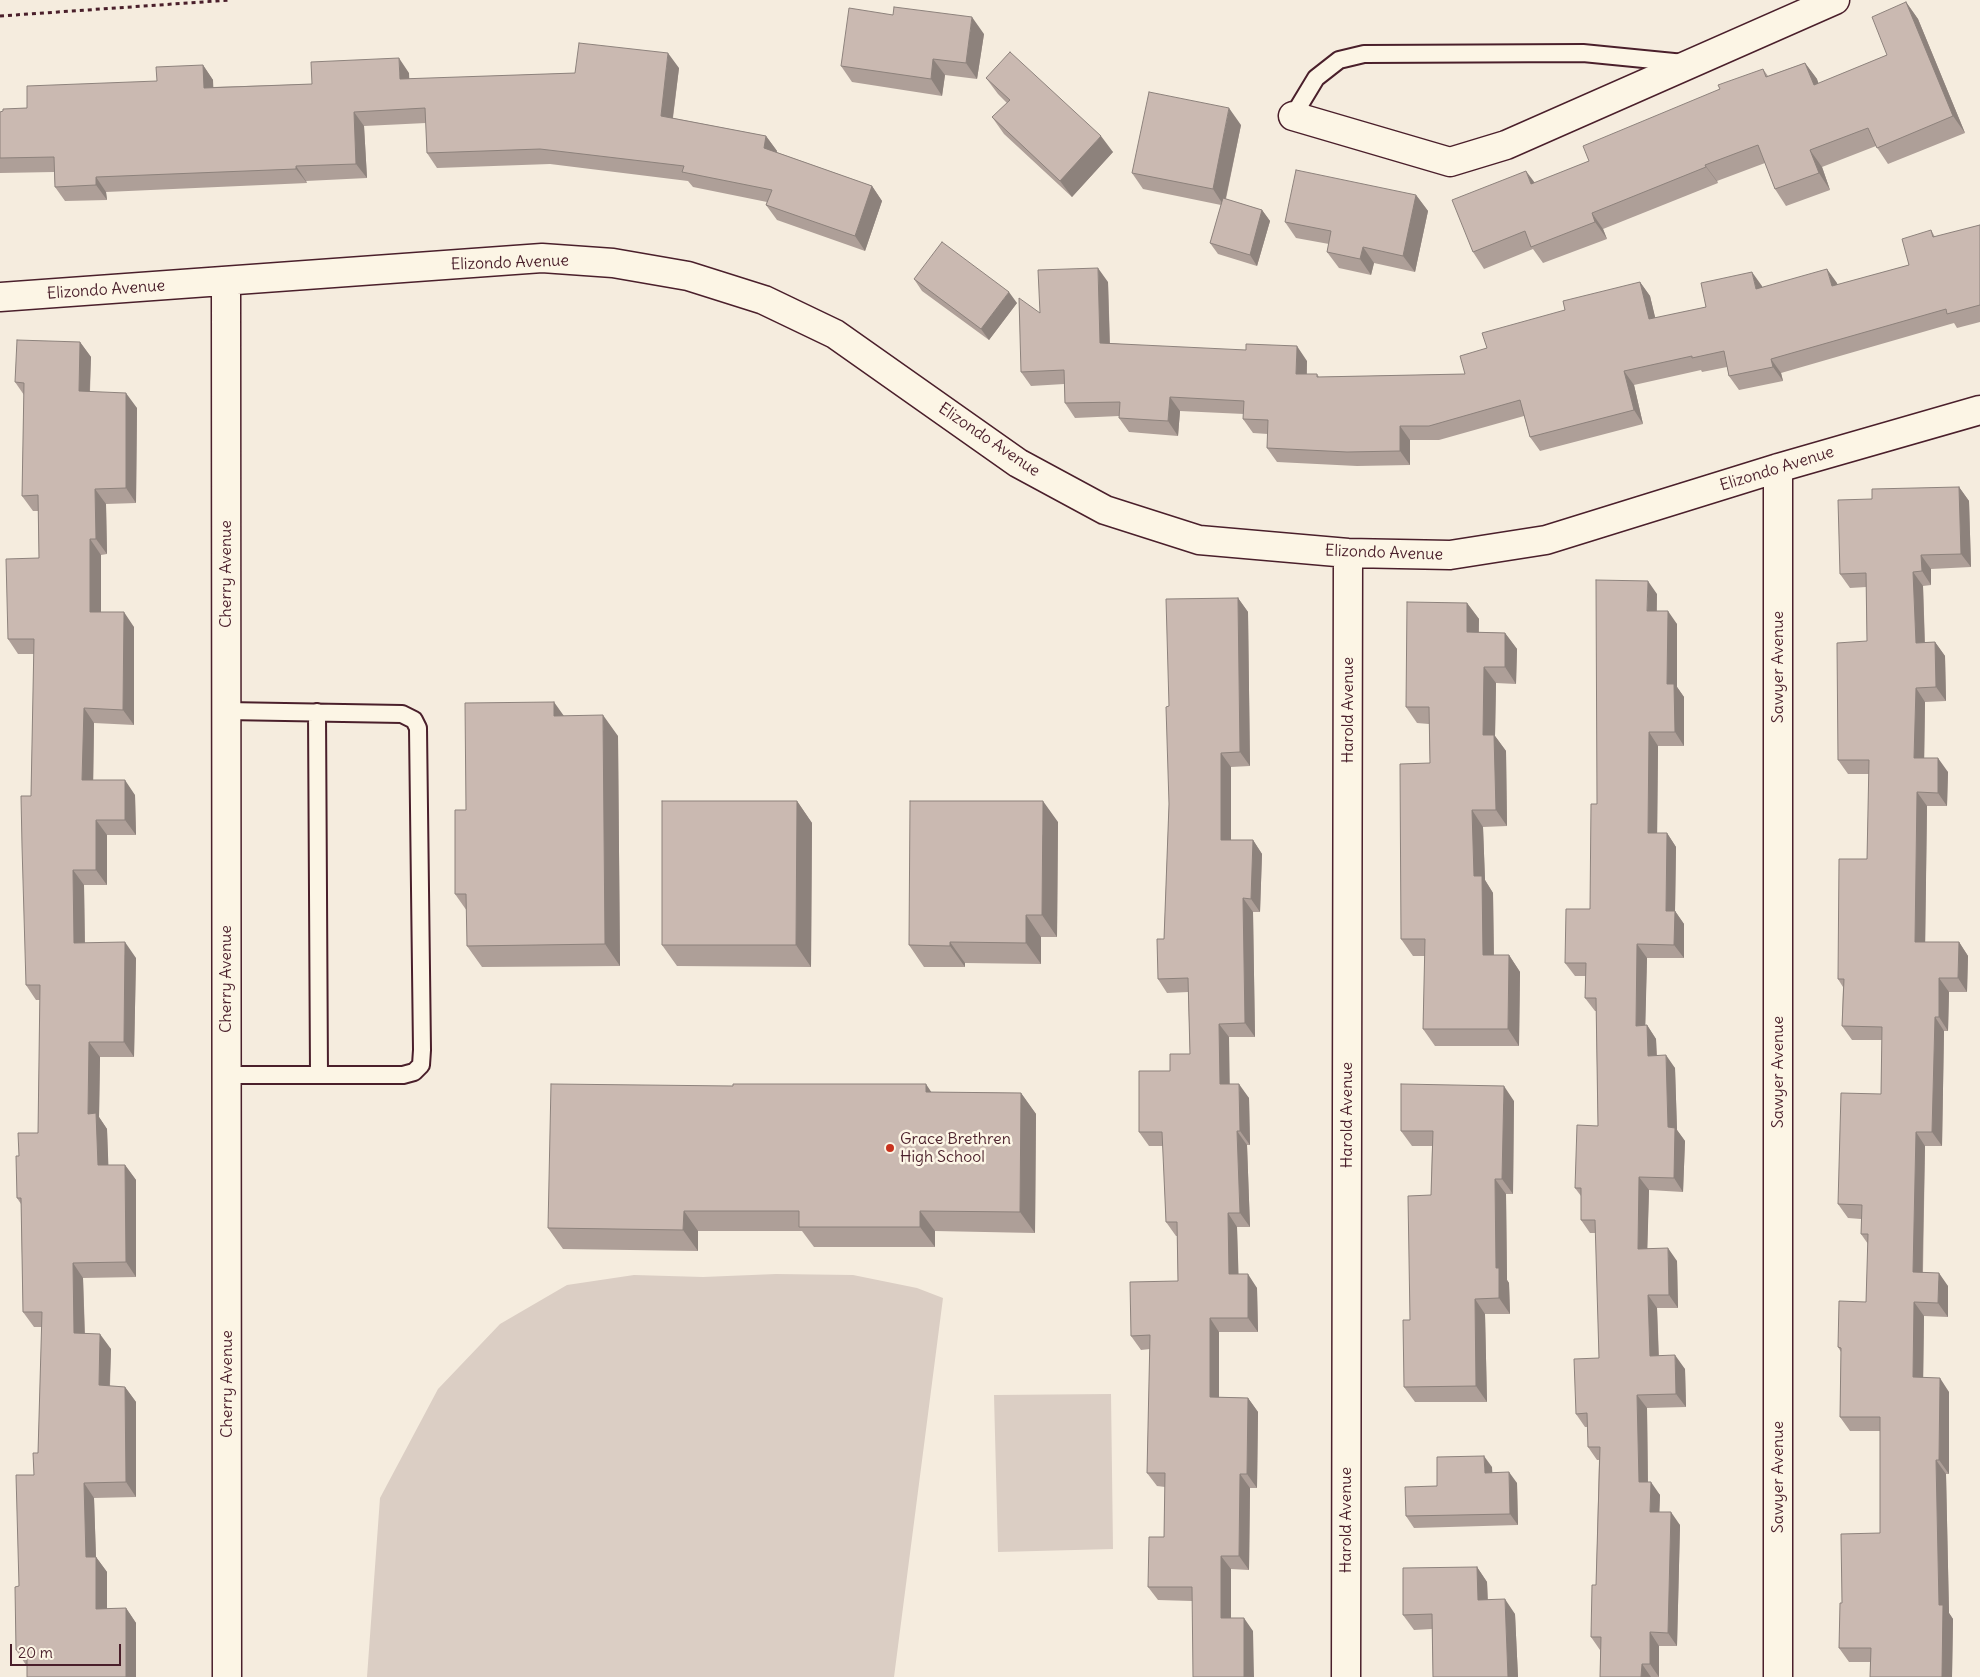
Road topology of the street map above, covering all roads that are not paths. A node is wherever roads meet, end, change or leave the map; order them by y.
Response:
1 (1835, 0) edge
2 (1690, 64) junction
3 (1293, 116) joint
4 (226, 281) junction
5 (0, 297) edge
6 (1980, 410) edge
7 (1778, 468) junction
8 (1348, 553) junction
9 (226, 711) junction
10 (317, 712) junction
11 (226, 1075) junction
12 (319, 1075) junction
13 (227, 1677) edge
14 (1346, 1677) edge
15 (1778, 1677) edge

1 - 2 street
2 - 3 street
2 - 3 lane
4 - 5 street, Elizondo Avenue
4 - 8 street, Elizondo Avenue
4 - 9 street, Cherry Avenue
6 - 7 street, Elizondo Avenue
7 - 8 street, Elizondo Avenue
7 - 15 street, Sawyer Avenue
8 - 14 street, Harold Avenue
9 - 10 lane
9 - 11 street, Cherry Avenue
10 - 12 lane
10 - 12 lane
11 - 12 lane
11 - 13 street, Cherry Avenue

